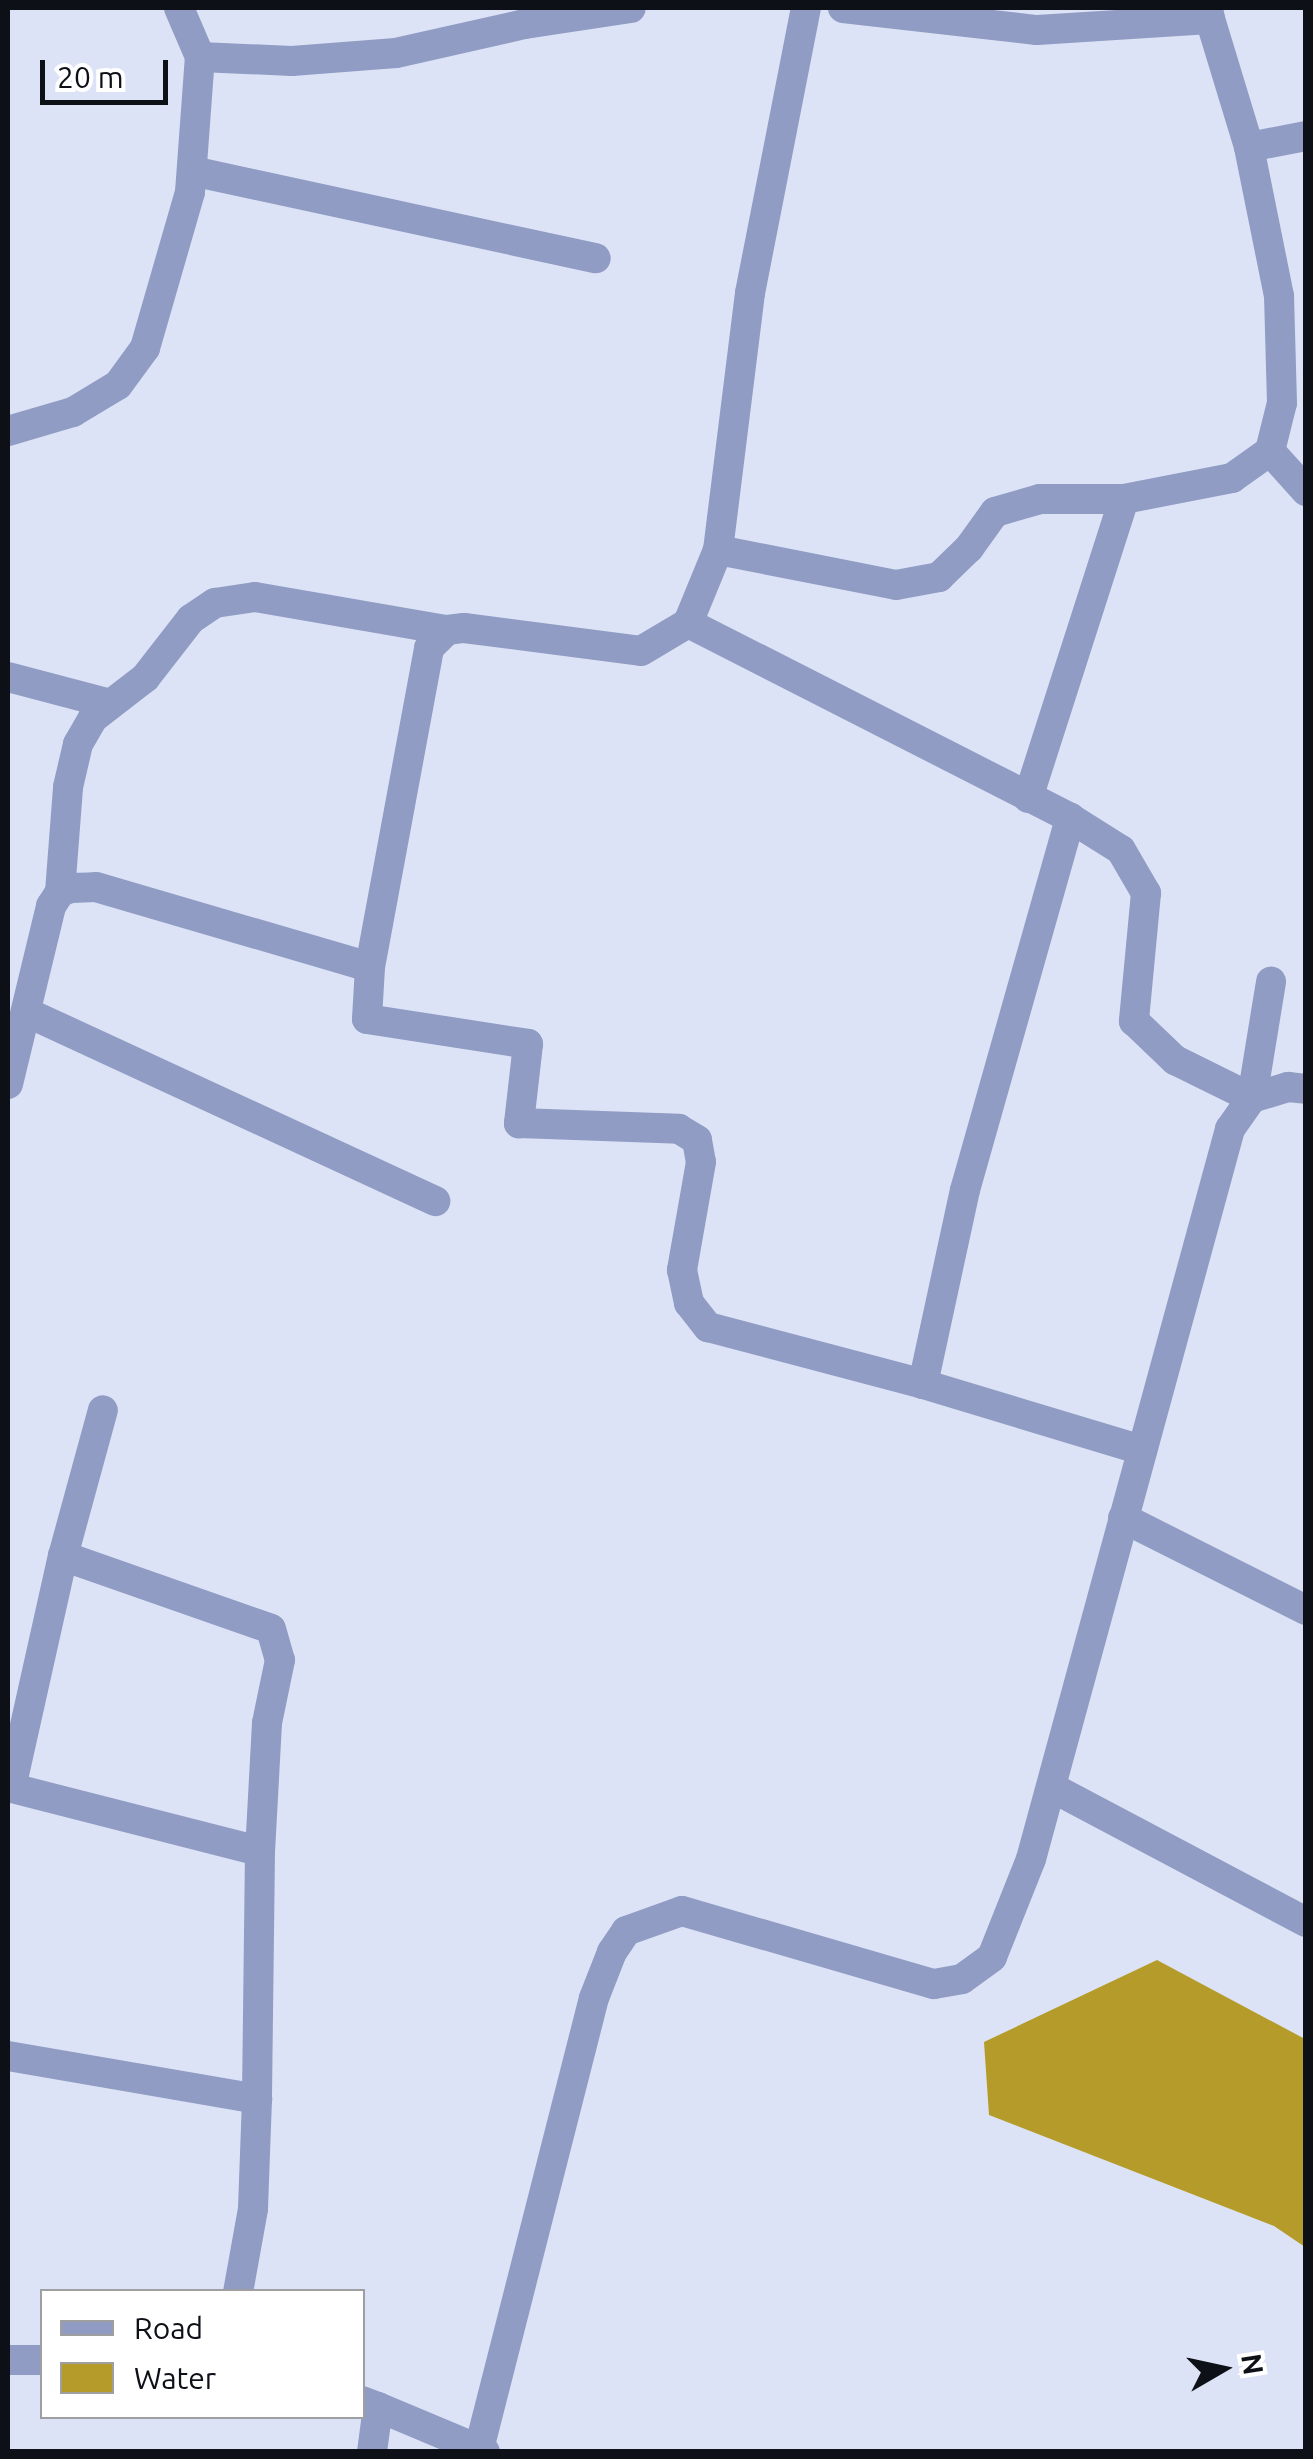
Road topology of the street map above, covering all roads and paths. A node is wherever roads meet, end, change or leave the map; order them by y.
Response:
1 (179, 8) edge
2 (632, 8) edge
3 (806, 8) edge
4 (844, 8) edge
5 (582, 11) edge
6 (1209, 13) edge
7 (200, 56) junction
8 (1306, 136) edge
9 (1249, 147) junction
10 (192, 172) junction
11 (596, 258) dead end
12 (8, 431) edge
13 (1270, 452) junction
14 (1306, 492) edge
15 (1124, 499) junction
16 (718, 550) junction
17 (688, 623) junction
18 (447, 630) junction
19 (8, 678) edge
20 (111, 704) junction
21 (1028, 798) junction
22 (1070, 818) junction
23 (60, 892) junction
24 (370, 967) junction
25 (1271, 982) dead end
26 (26, 1012) junction
27 (8, 1084) edge
28 (1306, 1089) edge
29 (1252, 1098) junction
30 (435, 1201) dead end
31 (923, 1384) junction
32 (103, 1410) dead end
33 (1142, 1450) junction
34 (1123, 1518) junction
35 (62, 1556) junction
36 (1306, 1610) edge
37 (9, 1787) edge
38 (1051, 1787) junction
39 (260, 1851) junction
40 (1306, 1922) edge
41 (8, 2056) edge
42 (257, 2099) junction
43 (239, 2289) edge
44 (8, 2360) edge
45 (40, 2360) edge
46 (370, 2404) edge
47 (482, 2450) edge
48 (372, 2452) edge

1 - 7 street
2 - 5 street
3 - 16 street
4 - 6 street
5 - 7 street
6 - 9 street
7 - 10 street
8 - 9 street
9 - 13 street
10 - 11 street
10 - 12 street
13 - 14 street
13 - 15 street
15 - 16 street
15 - 21 street
16 - 17 street
17 - 18 street
17 - 21 street
18 - 20 street
18 - 24 street
19 - 20 street
20 - 23 street
21 - 22 street
22 - 29 street
22 - 31 street
23 - 24 street
23 - 26 street
24 - 31 street
25 - 29 street
26 - 27 street
26 - 30 street
28 - 29 street
29 - 33 street
31 - 33 street
32 - 35 street
33 - 34 street
34 - 36 street
34 - 38 street
35 - 37 street
35 - 39 street
37 - 39 street
38 - 40 street
38 - 47 street
39 - 42 street
41 - 42 street
42 - 43 street
44 - 45 street
46 - 47 street
46 - 48 street

